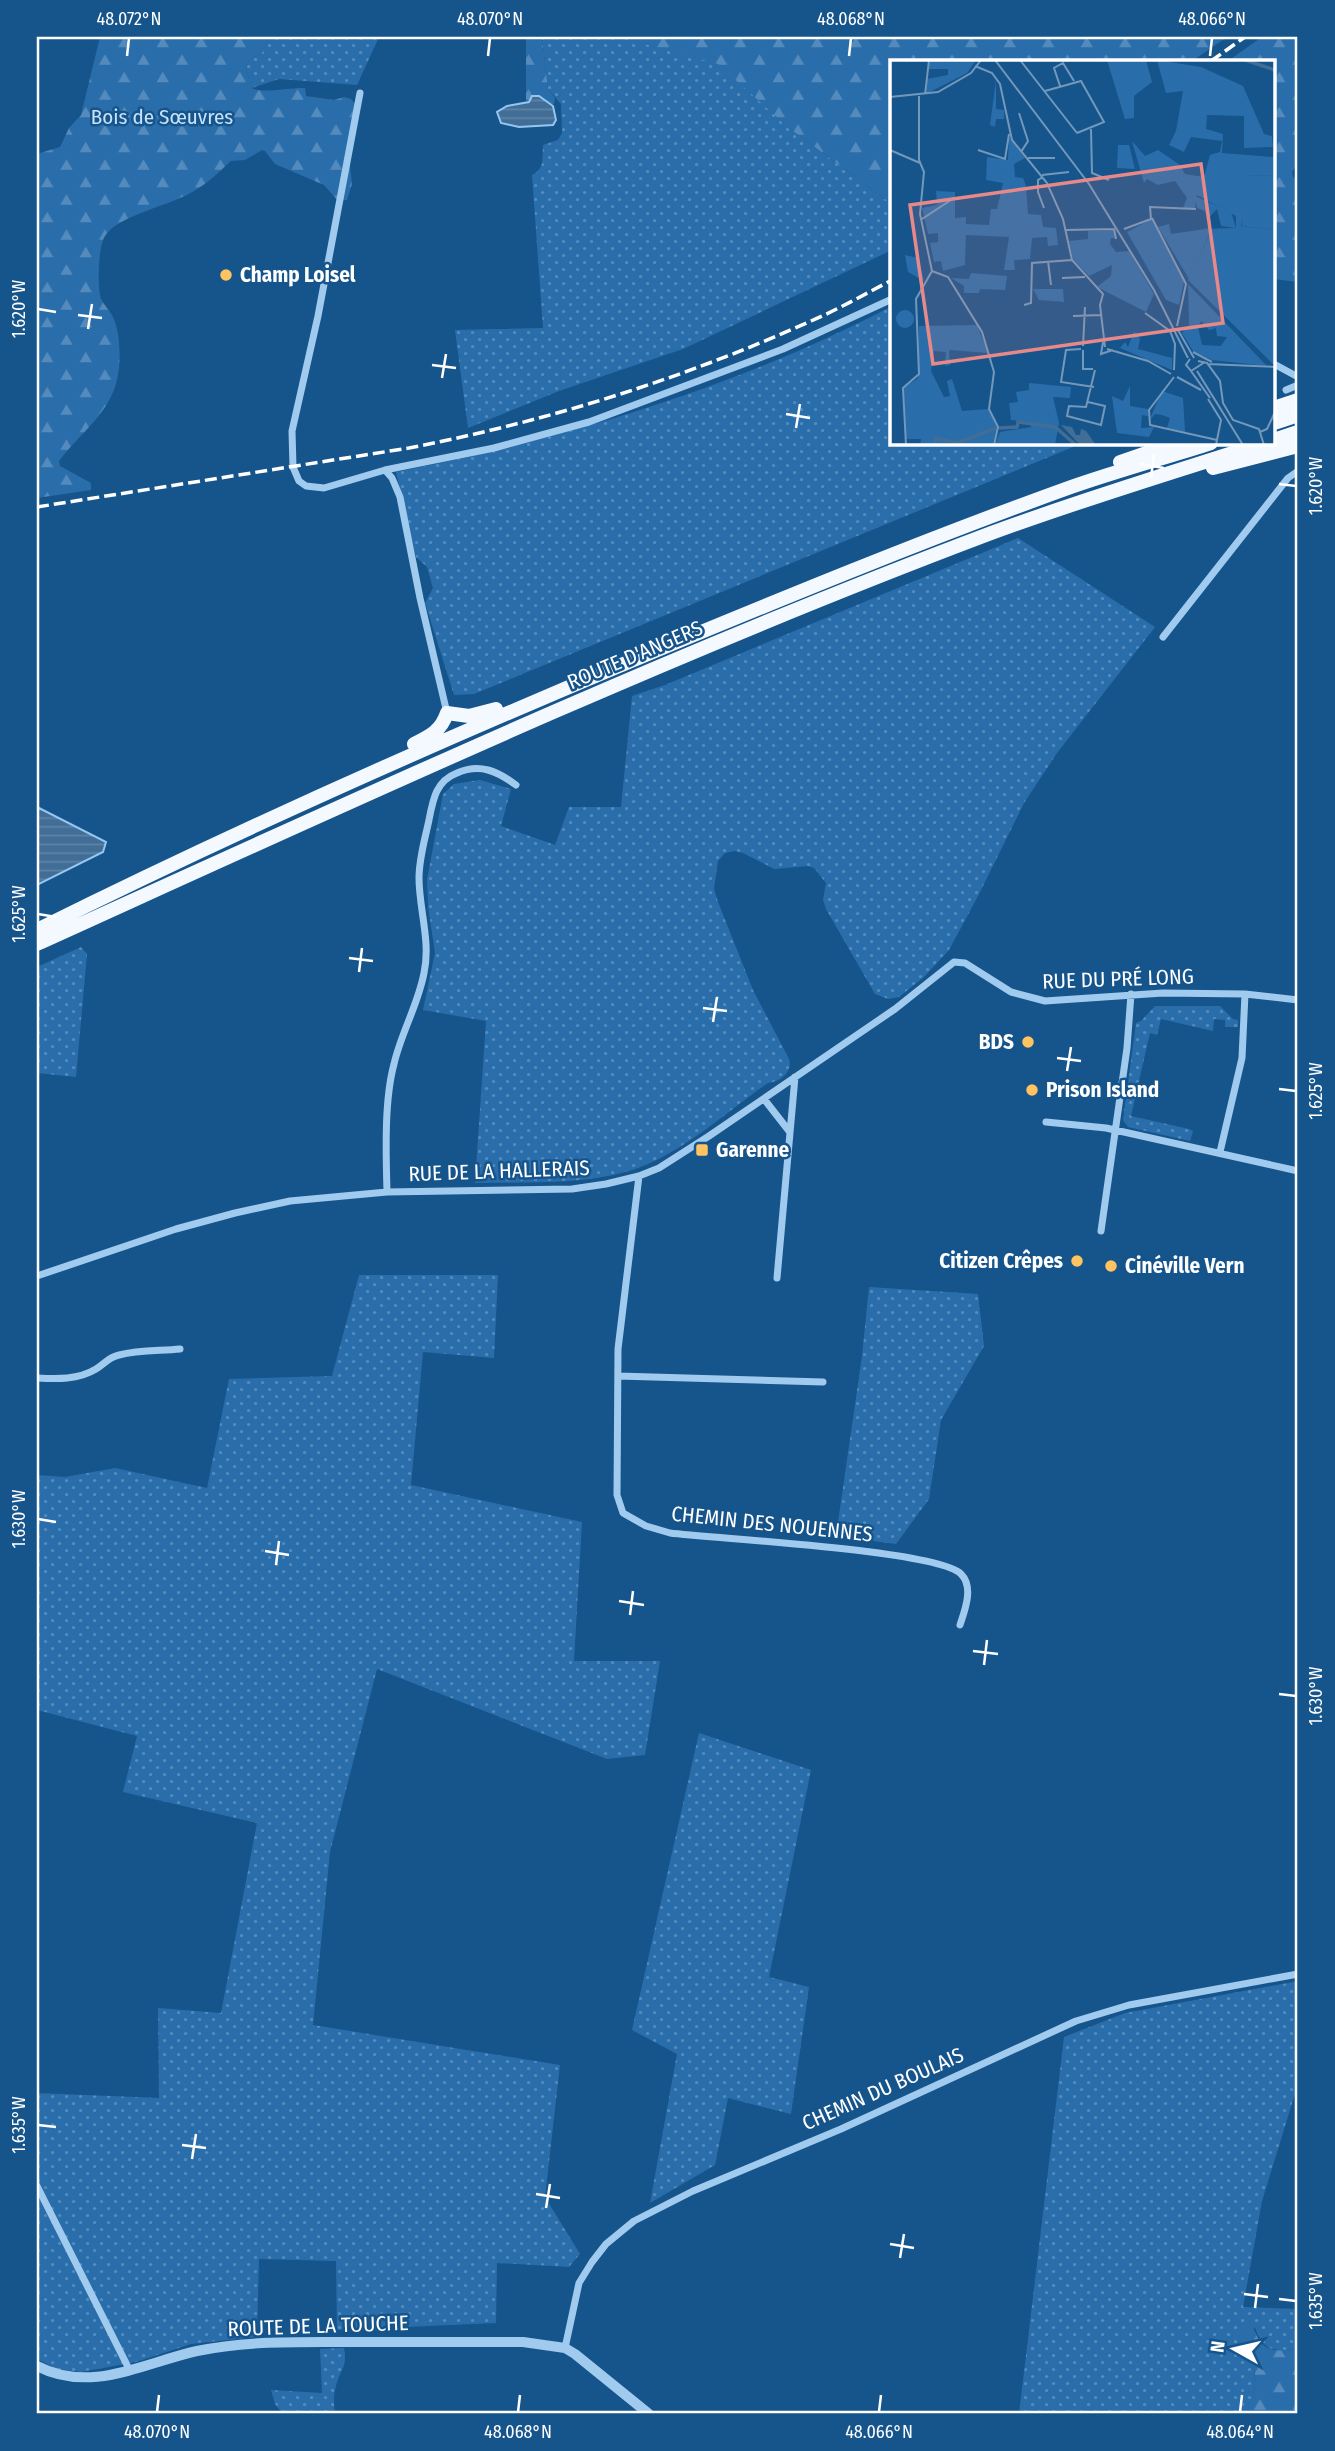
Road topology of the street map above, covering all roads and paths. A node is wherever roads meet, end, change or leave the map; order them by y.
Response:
1 (360, 93) dead end
2 (890, 300) edge
3 (1276, 365) edge
4 (1298, 377) edge
5 (1298, 385) edge
6 (1286, 390) dead end
7 (1298, 400) edge
8 (1276, 407) edge
9 (1298, 415) edge
10 (1276, 422) edge
11 (1298, 432) edge
12 (1276, 439) edge
13 (1172, 444) edge
14 (1208, 444) edge
15 (1261, 444) edge
16 (1298, 446) edge
17 (385, 470) junction
18 (1177, 471) junction
19 (1298, 471) edge
20 (1075, 486) junction
21 (1163, 637) dead end
22 (535, 700) junction
23 (447, 713) junction
24 (516, 785) dead end
25 (337, 788) junction
26 (37, 930) edge
27 (37, 944) edge
28 (948, 965) joint
29 (1131, 993) junction
30 (1245, 994) junction
31 (1298, 1000) edge
32 (795, 1077) junction
33 (764, 1099) junction
34 (1046, 1122) dead end
35 (1117, 1130) junction
36 (789, 1131) junction
37 (1220, 1152) junction
38 (1298, 1171) edge
39 (639, 1176) junction
40 (387, 1192) junction
41 (1101, 1231) dead end
42 (37, 1276) edge
43 (776, 1278) dead end
44 (180, 1349) dead end
45 (618, 1377) junction
46 (37, 1378) edge
47 (823, 1382) dead end
48 (960, 1625) dead end
49 (1298, 1974) edge
50 (37, 2186) edge
51 (565, 2348) junction
52 (37, 2366) edge
53 (130, 2371) junction
54 (649, 2414) edge

1 - 17 street
2 - 17 street
3 - 4 street
5 - 6 street
7 - 8 highway
9 - 10 highway
11 - 12 highway
13 - 20 highway
14 - 20 highway, ROUTE D'ANGERS
15 - 18 highway, ROUTE D'ANGERS
16 - 18 highway
17 - 23 street
18 - 27 highway, ROUTE D'ANGERS
19 - 21 street
20 - 22 highway, ROUTE D'ANGERS
22 - 23 highway
22 - 25 highway, ROUTE D'ANGERS
23 - 25 highway
24 - 40 street
25 - 26 highway, ROUTE D'ANGERS
28 - 29 street, RUE DU PRÉ LONG
28 - 32 street, RUE DE LA HALLERAIS
29 - 30 street, RUE DU PRÉ LONG
29 - 35 street
30 - 31 street, RUE DU PRÉ LONG
30 - 37 street
32 - 33 street, RUE DE LA HALLERAIS
32 - 36 street
33 - 36 street
33 - 39 street, RUE DE LA HALLERAIS
34 - 35 street
35 - 37 street
35 - 41 street
36 - 43 street
37 - 38 street
39 - 40 street, RUE DE LA HALLERAIS
39 - 45 street, CHEMIN DES NOUENNES
40 - 42 street, RUE DE LA HALLERAIS
44 - 46 street
45 - 47 street
45 - 48 street, CHEMIN DES NOUENNES
49 - 51 street, CHEMIN DU BOULAIS
50 - 53 street
51 - 53 street, ROUTE DE LA TOUCHE
51 - 54 street
52 - 53 street, ROUTE DE LA TOUCHE

